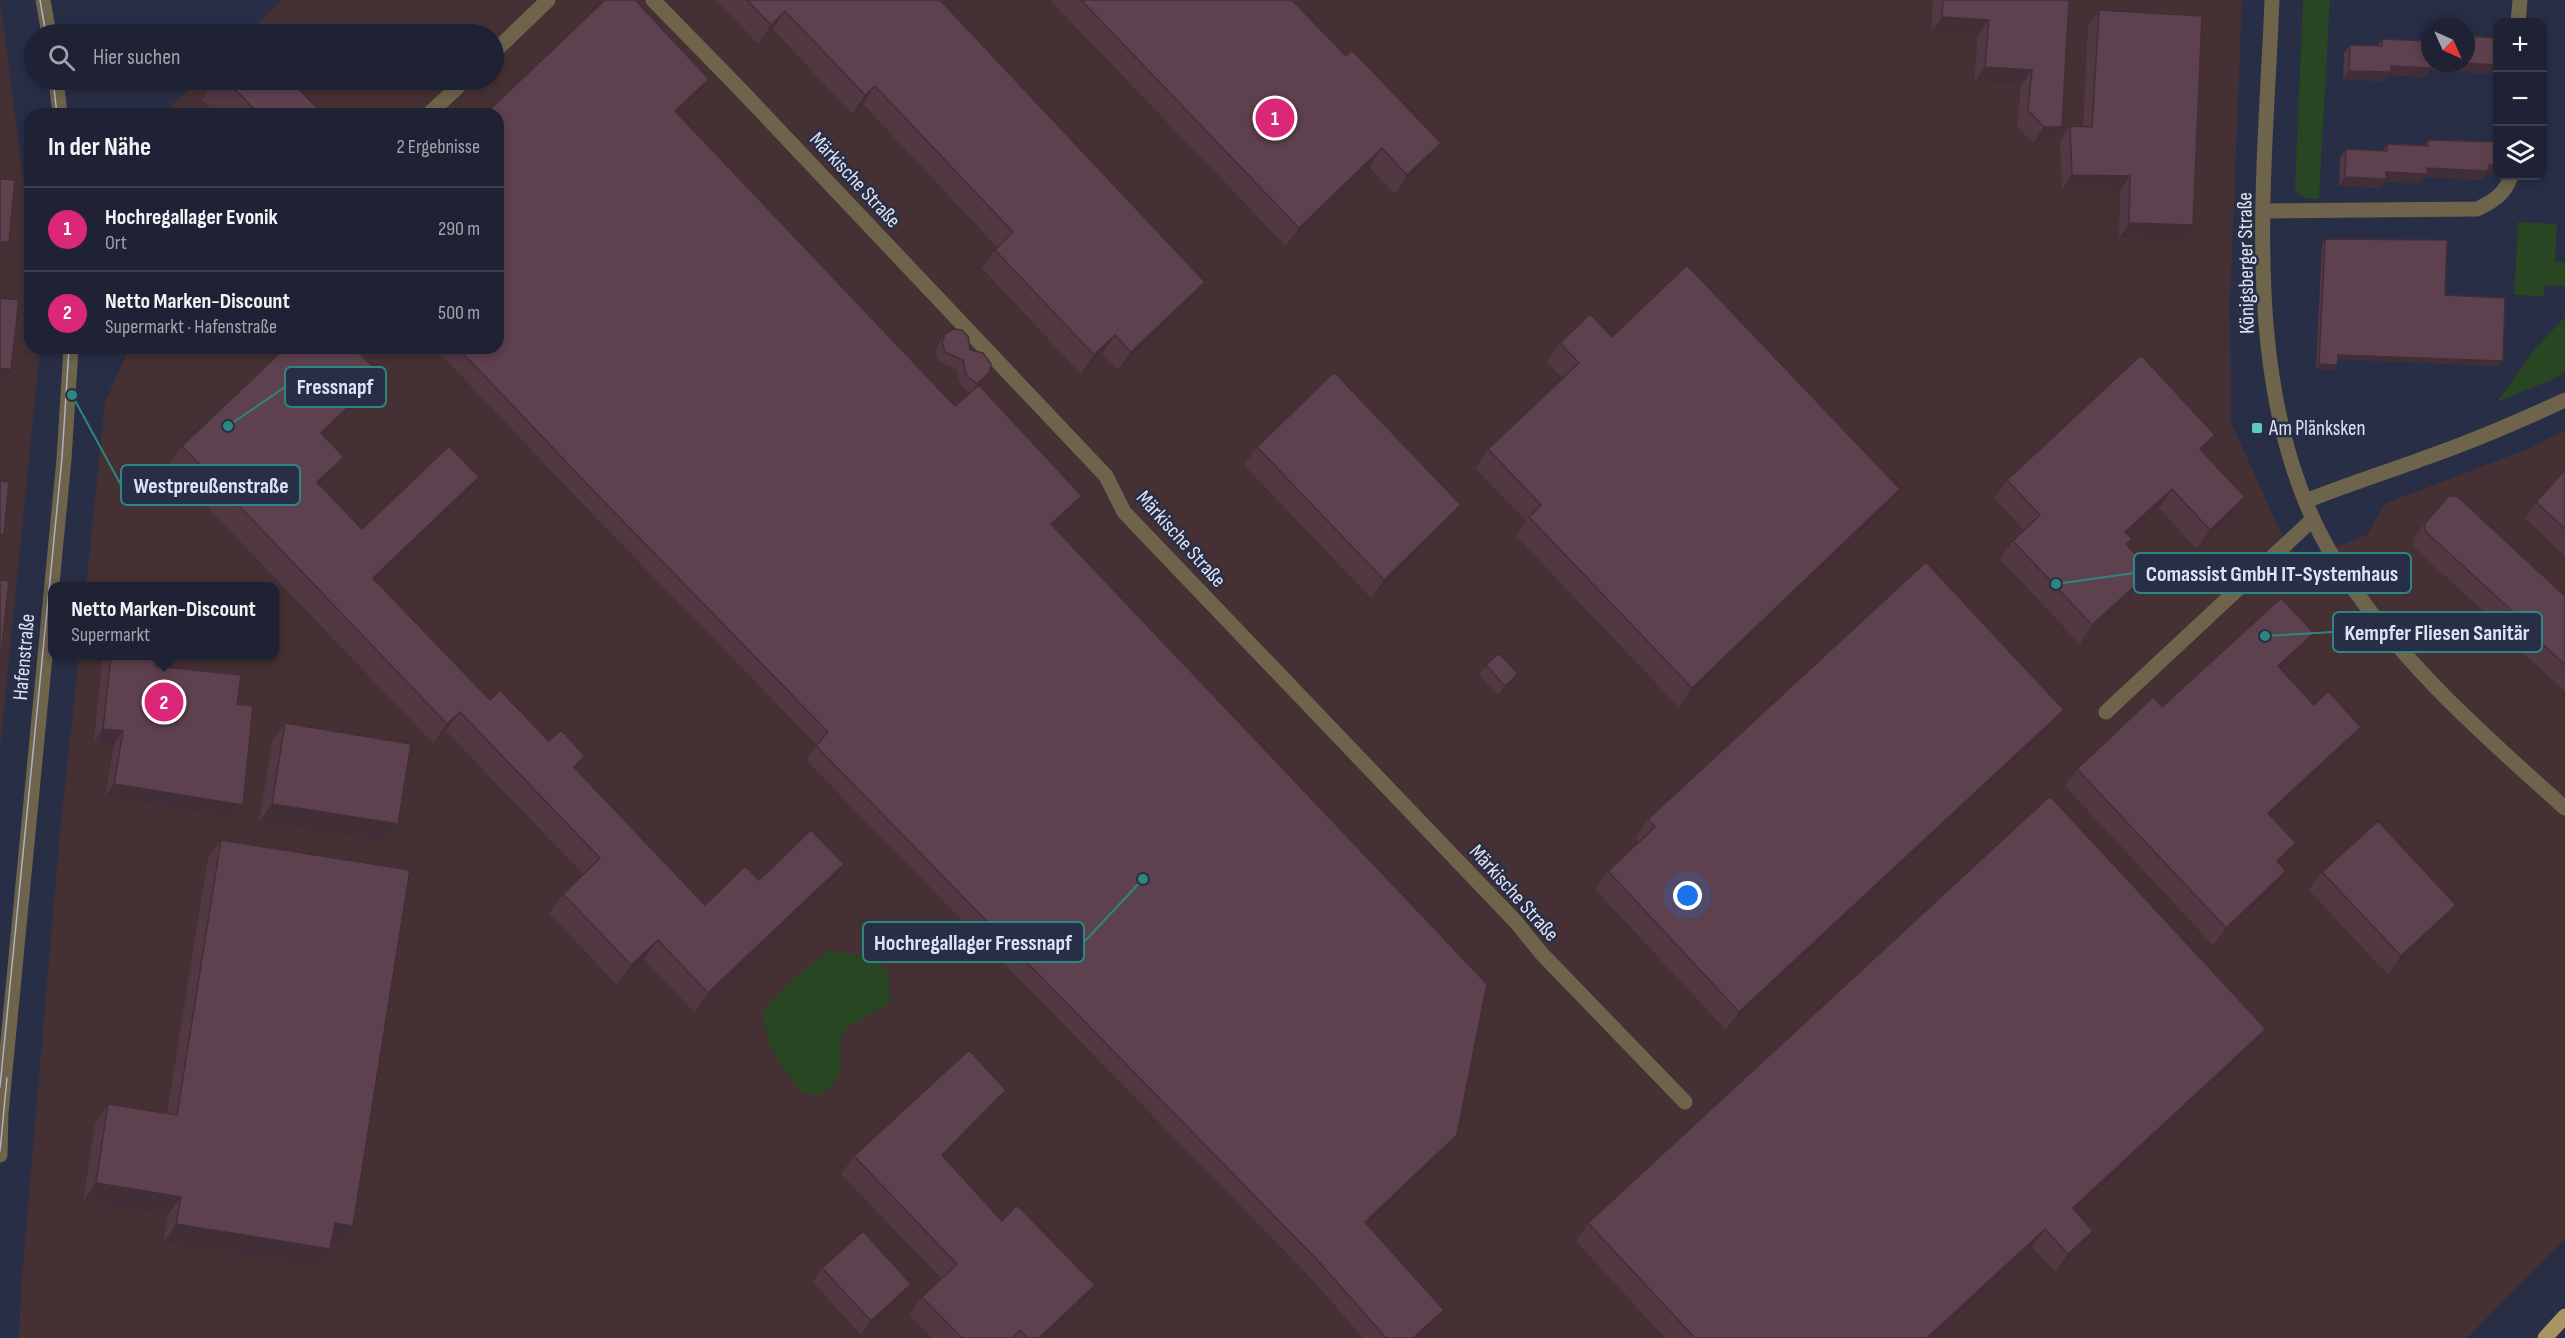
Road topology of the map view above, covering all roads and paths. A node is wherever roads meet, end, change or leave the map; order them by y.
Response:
1 (43, 0) edge
2 (548, 0) edge
3 (653, 0) edge
4 (2272, 0) edge
5 (2520, 0) edge
6 (2518, 18) edge
7 (47, 24) edge
8 (504, 42) edge
9 (57, 90) edge
10 (454, 90) edge
11 (59, 108) edge
12 (435, 108) edge
13 (2509, 180) edge
14 (2264, 211) junction
15 (71, 354) edge
16 (2565, 400) edge
17 (2306, 501) junction
18 (2313, 519) junction
19 (53, 582) edge
20 (48, 632) edge
21 (2106, 712) dead end
22 (2565, 808) edge
23 (1685, 1102) dead end
24 (1, 1116) edge
25 (0, 1155) edge
26 (2565, 1316) edge
27 (2545, 1338) edge

1 - 7 street
2 - 8 street
3 - 23 street, Märkische Straße
4 - 14 street, Königsberger Straße
5 - 6 street
9 - 11 street
10 - 12 street
13 - 14 street
14 - 17 street, Königsberger Straße
15 - 19 street, Hafenstraße
16 - 17 street
17 - 18 street, Königsberger Straße
18 - 21 street
18 - 22 street, Königsberger Straße
20 - 24 street, Hafenstraße
24 - 25 street, Hafenstraße
26 - 27 main road

